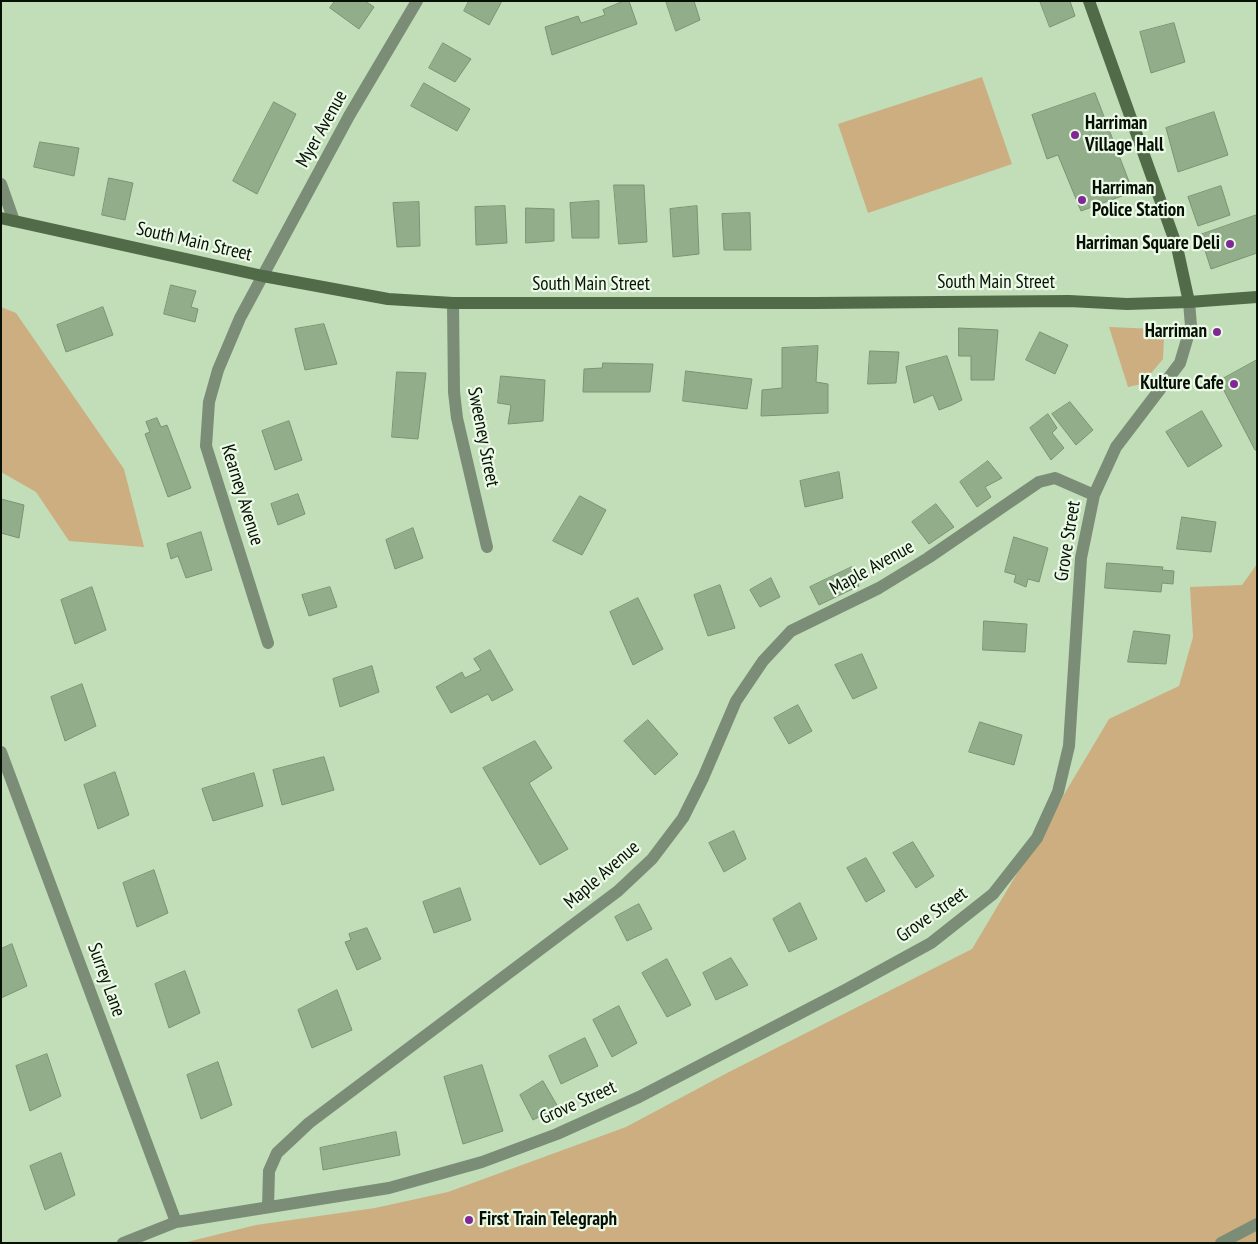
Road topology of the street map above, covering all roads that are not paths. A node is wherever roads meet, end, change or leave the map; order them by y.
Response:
1 (418, 1) edge
2 (1089, 1) edge
3 (1, 184) edge
4 (8, 219) edge
5 (263, 276) junction
6 (1257, 297) edge
7 (1189, 302) junction
8 (453, 303) junction
9 (1094, 495) junction
10 (487, 547) dead end
11 (268, 643) dead end
12 (1, 752) edge
13 (268, 1207) junction
14 (176, 1222) junction
15 (1257, 1224) edge
16 (123, 1243) edge
17 (1222, 1243) edge

1 - 5 street, Myer Avenue
2 - 7 street
3 - 4 street
4 - 5 street, South Main Street
5 - 8 street, South Main Street
5 - 11 street, Kearney Avenue
6 - 7 street, South Main Street
7 - 8 street, South Main Street
7 - 9 street, Grove Street
8 - 10 street, Sweeney Street
9 - 13 street, Maple Avenue
9 - 13 street, Grove Street
12 - 14 street, Surrey Lane
13 - 14 street
14 - 16 street
15 - 17 street

